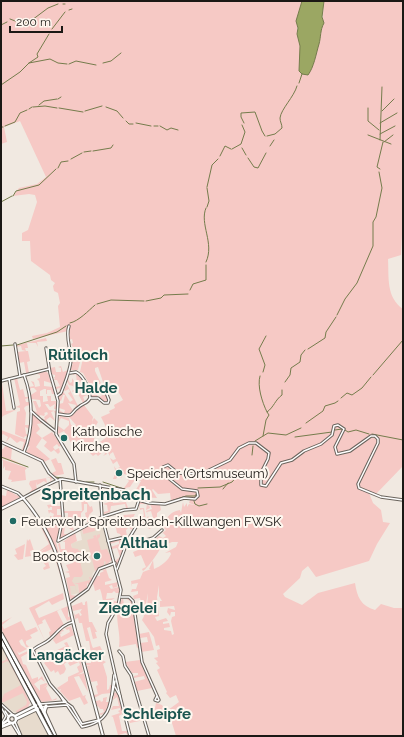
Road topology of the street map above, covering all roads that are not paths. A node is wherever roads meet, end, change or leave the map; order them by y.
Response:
1 (69, 326) dead end
2 (15, 344) dead end
3 (46, 348) dead end
4 (49, 369) junction
5 (70, 373) junction
6 (24, 375) junction
7 (20, 376) junction
8 (8, 379) junction
9 (1, 382) edge
10 (105, 390) dead end
11 (57, 396) junction
12 (90, 398) junction
13 (14, 408) dead end
14 (31, 410) junction
15 (58, 414) junction
16 (55, 431) junction
17 (1, 442) edge
18 (24, 452) junction
19 (60, 479) junction
20 (57, 480) junction
21 (76, 482) junction
22 (100, 485) junction
23 (1, 486) edge
24 (23, 498) junction
25 (139, 500) junction
26 (403, 500) edge
27 (18, 502) junction
28 (27, 503) junction
29 (1, 509) edge
30 (102, 517) junction
31 (139, 522) dead end
32 (41, 523) junction
33 (61, 525) junction
34 (162, 530) dead end
35 (128, 540) junction
36 (108, 541) junction
37 (115, 564) junction
38 (117, 569) junction
39 (121, 597) junction
40 (70, 603) junction
41 (73, 622) junction
42 (1, 634) edge
43 (1, 641) edge
44 (120, 651) dead end
45 (114, 673) junction
46 (115, 681) junction
47 (114, 687) junction
48 (120, 691) junction
49 (120, 696) junction
50 (157, 696) dead end
51 (65, 702) junction
52 (1, 704) edge
53 (40, 706) junction
54 (46, 706) junction
55 (1, 707) edge
56 (35, 707) junction
57 (44, 712) junction
58 (8, 718) junction
59 (15, 718) junction
60 (99, 720) junction
61 (11, 723) junction
62 (1, 725) edge
63 (21, 736) edge
64 (51, 736) edge
65 (55, 736) edge
66 (103, 736) edge
67 (130, 736) edge
68 (150, 736) edge

1 - 5 street
2 - 7 street
3 - 4 street
4 - 6 street
4 - 11 street
5 - 11 street
5 - 12 street
6 - 7 street
6 - 14 street
7 - 8 street
8 - 9 street
8 - 13 street
10 - 12 street
11 - 15 street
12 - 15 street
14 - 16 street
14 - 18 street
15 - 16 street
16 - 21 street
17 - 18 street
18 - 20 street
19 - 20 street
19 - 21 street
19 - 33 street
20 - 24 street
21 - 22 street
22 - 25 street
22 - 30 street
23 - 24 street
24 - 27 street
24 - 28 street
25 - 26 street
25 - 30 street
27 - 28 street
27 - 29 street
28 - 32 street
30 - 33 street
30 - 36 street
31 - 35 street
32 - 33 street
32 - 40 street
34 - 35 street
35 - 36 street
35 - 38 street
36 - 37 street
37 - 38 street
37 - 40 street
38 - 39 street
39 - 45 street
39 - 50 street
40 - 41 street
41 - 51 street
41 - 60 street
42 - 53 main road
43 - 56 main road
44 - 68 street
45 - 46 street
45 - 47 street
46 - 47 street
46 - 48 street
47 - 48 street
47 - 49 street
47 - 60 street
48 - 49 street
49 - 67 street
51 - 53 street
51 - 54 street
51 - 60 street
52 - 59 street
53 - 54 street
53 - 56 main road
53 - 57 main road
54 - 57 main road
55 - 58 street
55 - 62 street
56 - 59 main road
56 - 64 main road
57 - 65 main road
58 - 59 main road
58 - 61 main road
58 - 62 main road
59 - 61 main road
59 - 63 street
60 - 66 street
61 - 62 main road
61 - 63 street

